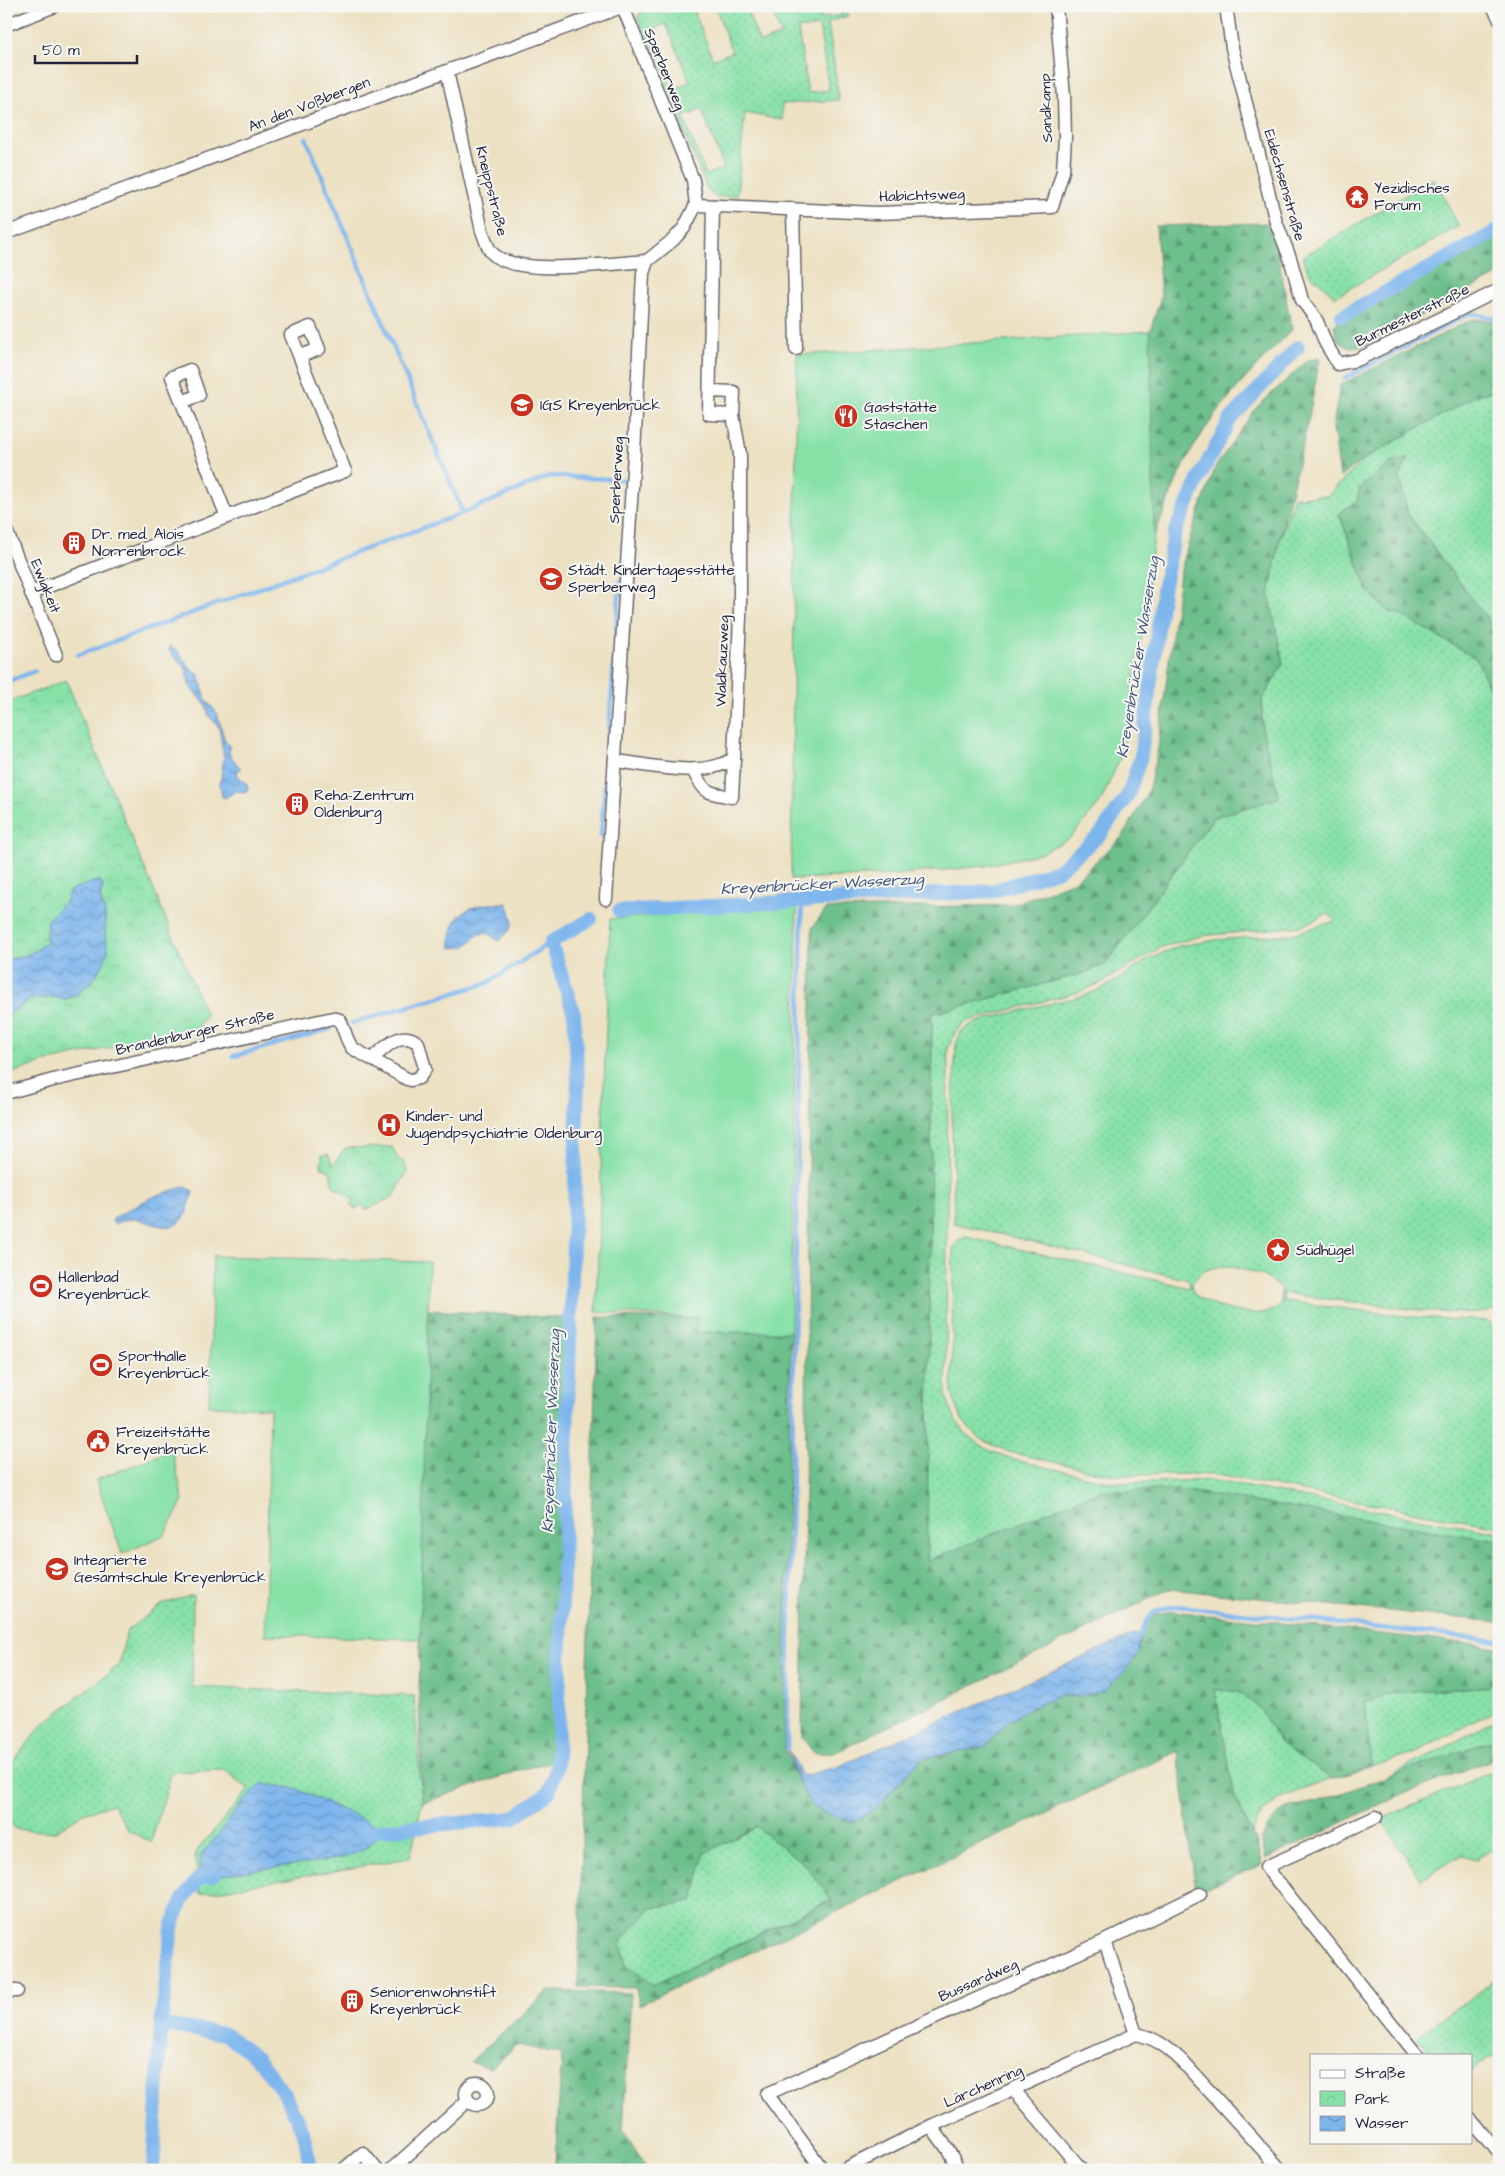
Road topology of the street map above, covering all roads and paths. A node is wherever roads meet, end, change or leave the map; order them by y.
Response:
1 (55, 6) edge
2 (1056, 6) edge
3 (1226, 6) edge
4 (1493, 6) edge
5 (624, 7) edge
6 (1499, 18) edge
7 (6, 25) edge
8 (447, 71) junction
9 (696, 205) junction
10 (713, 206) junction
11 (1052, 207) joint
12 (793, 209) junction
13 (6, 233) edge
14 (647, 260) junction
15 (1499, 290) edge
16 (796, 349) dead end
17 (300, 356) dead end
18 (1338, 364) joint
19 (710, 392) junction
20 (182, 402) dead end
21 (733, 415) junction
22 (227, 517) junction
23 (6, 530) edge
24 (32, 593) junction
25 (56, 654) dead end
26 (734, 759) junction
27 (614, 761) junction
28 (694, 770) junction
29 (606, 899) dead end
30 (373, 1058) dead end
31 (6, 1093) edge
32 (1376, 1817) dead end
33 (1200, 1894) dead end
34 (1105, 1941) junction
35 (1136, 2034) junction
36 (1416, 2054) edge
37 (1014, 2090) junction
38 (468, 2100) dead end
39 (1472, 2121) edge
40 (931, 2126) junction
41 (1499, 2154) edge
42 (343, 2170) edge
43 (377, 2170) edge
44 (391, 2170) edge
45 (823, 2170) edge
46 (844, 2170) edge
47 (959, 2170) edge
48 (1082, 2170) edge
49 (1280, 2170) edge

1 - 7 street
2 - 11 street, Sandkamp
3 - 18 street, Eidechsenstraße
4 - 6 street
5 - 8 street, An den Voßbergen
5 - 9 street, Sperberweg
8 - 13 street, An den Voßbergen
8 - 14 street, Kneippstraße
9 - 10 street, Habichtsweg
9 - 14 street
10 - 12 street, Habichtsweg
10 - 19 street
11 - 12 street, Habichtsweg
12 - 16 street
14 - 27 street, Sperberweg
15 - 18 street, Burmesterstraße
17 - 22 street
19 - 21 street
19 - 21 street, Waldkauzweg
20 - 22 street
21 - 26 street, Waldkauzweg
22 - 24 street
23 - 24 street, Ewigkeit
24 - 25 street, Ewigkeit
26 - 28 street
26 - 28 street, Waldkauzweg
27 - 28 street
27 - 29 street, Sperberweg
30 - 31 street, Brandenburger Straße
32 - 36 street
33 - 34 street, Bussardweg
34 - 35 street
34 - 45 street, Bussardweg
35 - 37 street, Lärchenring
35 - 49 street
37 - 40 street, Lärchenring
37 - 48 street
38 - 44 street
39 - 41 street
40 - 46 street, Lärchenring
40 - 47 street
42 - 43 street

